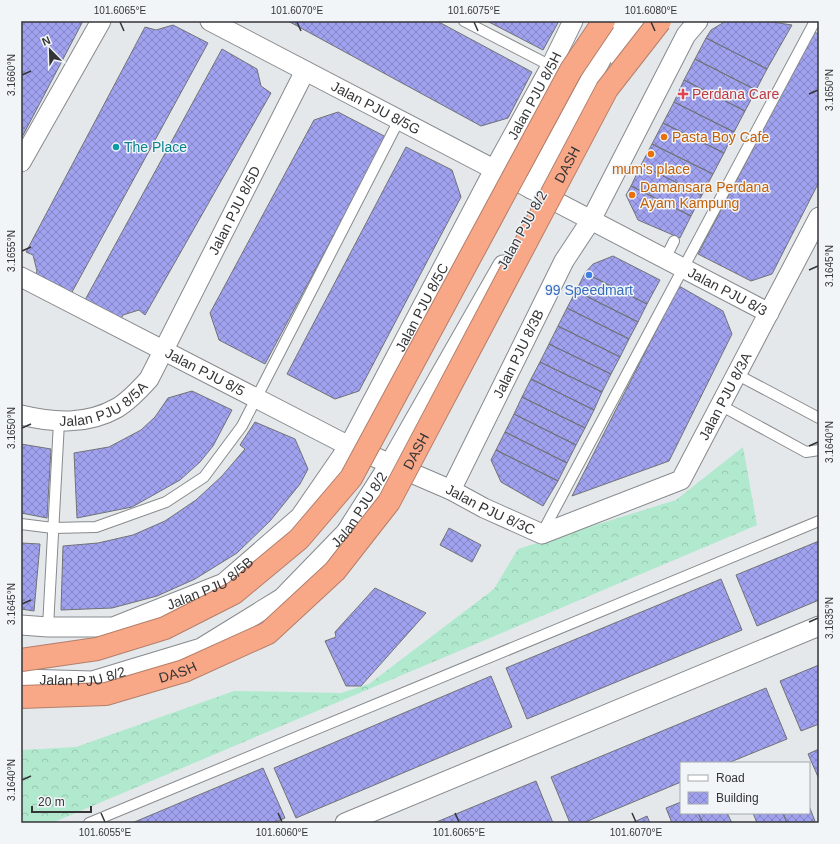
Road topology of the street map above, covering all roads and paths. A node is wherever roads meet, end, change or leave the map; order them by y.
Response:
1 (101, 21) edge
2 (210, 21) edge
3 (464, 21) edge
4 (573, 21) edge
5 (604, 21) edge
6 (622, 21) edge
7 (643, 21) edge
8 (660, 21) edge
9 (698, 21) edge
10 (815, 21) edge
11 (239, 28) edge
12 (551, 66) junction
13 (305, 71) junction
14 (399, 120) junction
15 (21, 162) edge
16 (494, 170) junction
17 (536, 192) junction
18 (819, 217) edge
19 (591, 220) junction
20 (674, 240) dead end
21 (665, 259) junction
22 (682, 268) junction
23 (21, 277) edge
24 (769, 313) junction
25 (164, 351) junction
26 (736, 374) junction
27 (256, 398) junction
28 (720, 405) junction
29 (21, 415) edge
30 (819, 418) edge
31 (59, 422) junction
32 (349, 446) junction
33 (819, 450) edge
34 (390, 464) junction
35 (681, 480) joint
36 (451, 490) junction
37 (819, 521) edge
38 (21, 524) edge
39 (53, 528) junction
40 (542, 534) junction
41 (21, 625) edge
42 (819, 626) edge
43 (48, 627) junction
44 (21, 660) edge
45 (21, 679) edge
46 (21, 697) edge
47 (90, 823) edge
48 (345, 823) edge

1 - 15 street
2 - 11 street, Jalan PJU 8/5G
3 - 12 lane
4 - 12 street, Jalan PJU 8/5H
5 - 44 highway, bridge
6 - 17 street, Jalan PJU 8/2
7 - 17 street, Jalan PJU 8/2
8 - 46 highway, DASH, bridge
9 - 19 street
10 - 22 lane
11 - 13 street, Jalan PJU 8/5G
12 - 16 street, Jalan PJU 8/5H
13 - 14 street, Jalan PJU 8/5G
13 - 25 street, Jalan PJU 8/5D
14 - 16 street, Jalan PJU 8/5G
14 - 27 lane
16 - 17 street, Jalan PJU 8/5G
16 - 32 street, Jalan PJU 8/5C
17 - 19 street, Jalan PJU 8/3
17 - 34 street, Jalan PJU 8/2
18 - 24 street, Jalan PJU 8/3
19 - 21 street, Jalan PJU 8/3
19 - 36 street, Jalan PJU 8/3B
20 - 21 lane
21 - 22 street, Jalan PJU 8/3
22 - 24 street, Jalan PJU 8/3
22 - 40 lane
23 - 25 street, Jalan PJU 8/5
24 - 26 street, Jalan PJU 8/3A
25 - 27 street, Jalan PJU 8/5
25 - 31 street, Jalan PJU 8/5A
26 - 28 street, Jalan PJU 8/3A
26 - 30 lane
27 - 32 street, Jalan PJU 8/5
27 - 39 lane
28 - 33 lane
28 - 35 street, Jalan PJU 8/3A
29 - 31 street, Jalan PJU 8/5A
31 - 39 lane
32 - 34 street, Jalan PJU 8/5
32 - 43 street, Jalan PJU 8/5B
34 - 36 street, Jalan PJU 8/3C
34 - 45 street, Jalan PJU 8/2
35 - 40 street, Jalan PJU 8/3C
36 - 40 street, Jalan PJU 8/3C
37 - 47 lane
38 - 39 lane
39 - 43 lane
41 - 43 street, Jalan PJU 8/5B
42 - 48 street

